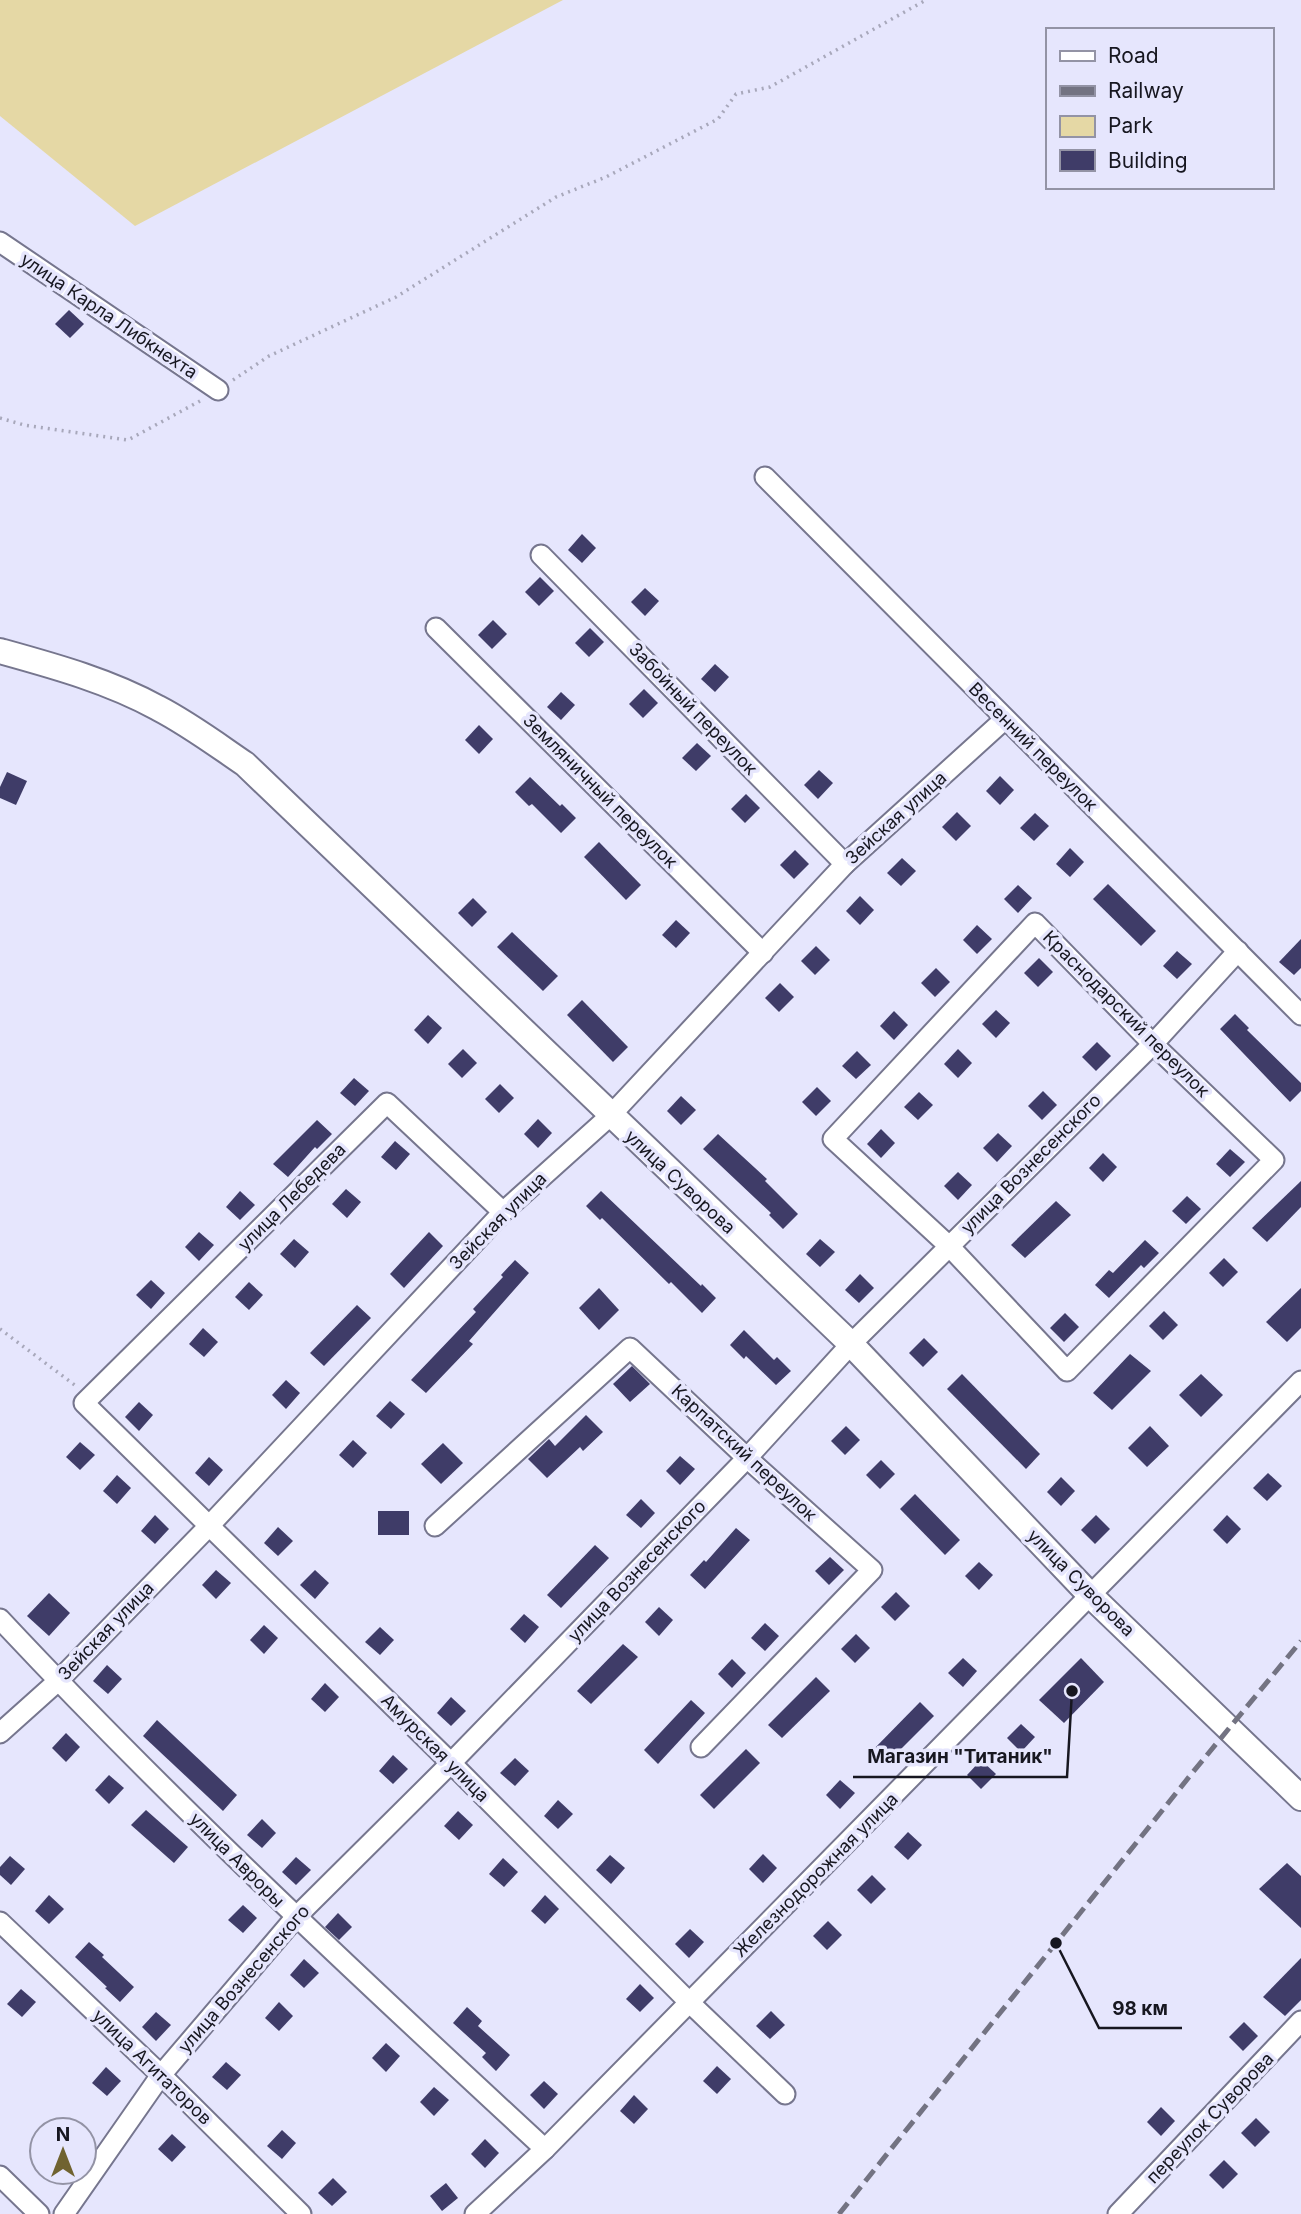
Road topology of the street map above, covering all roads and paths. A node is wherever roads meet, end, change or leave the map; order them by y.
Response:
1 (926, 0) edge
2 (0, 242) edge
3 (218, 390) junction
4 (0, 418) edge
5 (765, 477) dead end
6 (541, 555) dead end
7 (436, 628) dead end
8 (0, 651) edge
9 (1005, 719) junction
10 (845, 864) junction
11 (1238, 951) junction
12 (763, 953) junction
13 (1301, 1015) edge
14 (1153, 1044) junction
15 (610, 1116) junction
16 (503, 1212) junction
17 (949, 1245) junction
18 (0, 1329) edge
19 (851, 1345) junction
20 (1301, 1381) edge
21 (84, 1403) junction
22 (747, 1458) junction
23 (210, 1525) junction
24 (435, 1526) dead end
25 (1091, 1596) junction
26 (0, 1619) edge
27 (58, 1681) junction
28 (0, 1733) edge
29 (701, 1746) dead end
30 (451, 1763) junction
31 (1301, 1798) edge
32 (295, 1918) junction
33 (0, 1922) edge
34 (690, 2003) junction
35 (1301, 2021) edge
36 (161, 2075) junction
37 (785, 2094) dead end
38 (545, 2149) junction
39 (0, 2176) edge
40 (39, 2214) edge
41 (64, 2214) edge
42 (301, 2214) edge
43 (475, 2214) edge
44 (1118, 2214) edge

1 - 3 path
2 - 3 street, улица Карла Либкнехта
3 - 4 path
5 - 9 street, Весенний переулок
6 - 10 street, Забойный переулок
7 - 12 street, Земляничный переулок
8 - 15 main road, улица Суворова
9 - 10 street, Зейская улица
9 - 11 street, Весенний переулок
10 - 12 street, Зейская улица
11 - 13 street, Весенний переулок
11 - 14 street, улица Вознесенского
12 - 15 street, Зейская улица
14 - 17 street, улица Вознесенского
14 - 17 street, Краснодарский переулок
14 - 17 street, Краснодарский переулок
15 - 16 street, Зейская улица
15 - 19 main road, улица Суворова
16 - 21 street, улица Лебедева
16 - 23 street, Зейская улица
17 - 19 street, улица Вознесенского
18 - 21 path
19 - 22 street, улица Вознесенского
19 - 25 main road, улица Суворова
20 - 25 street, Железнодорожная улица
21 - 23 street, Амурская улица
22 - 24 street, Карпатский переулок
22 - 29 street, Карпатский переулок
22 - 30 street, улица Вознесенского
23 - 27 street, Зейская улица
23 - 30 street, Амурская улица
25 - 31 main road, улица Суворова
25 - 34 street, Железнодорожная улица
26 - 27 street, улица Авроры
27 - 28 street, Зейская улица
27 - 32 street, улица Авроры
30 - 32 street, улица Вознесенского
30 - 34 street, Амурская улица
32 - 36 street, улица Вознесенского
32 - 38 street, улица Авроры
33 - 36 street, улица Агитаторов
34 - 37 street, Амурская улица
34 - 38 street, Железнодорожная улица
35 - 44 street, переулок Суворова
36 - 41 street, улица Вознесенского
36 - 42 street, улица Агитаторов
38 - 43 street, Железнодорожная улица
39 - 40 street

